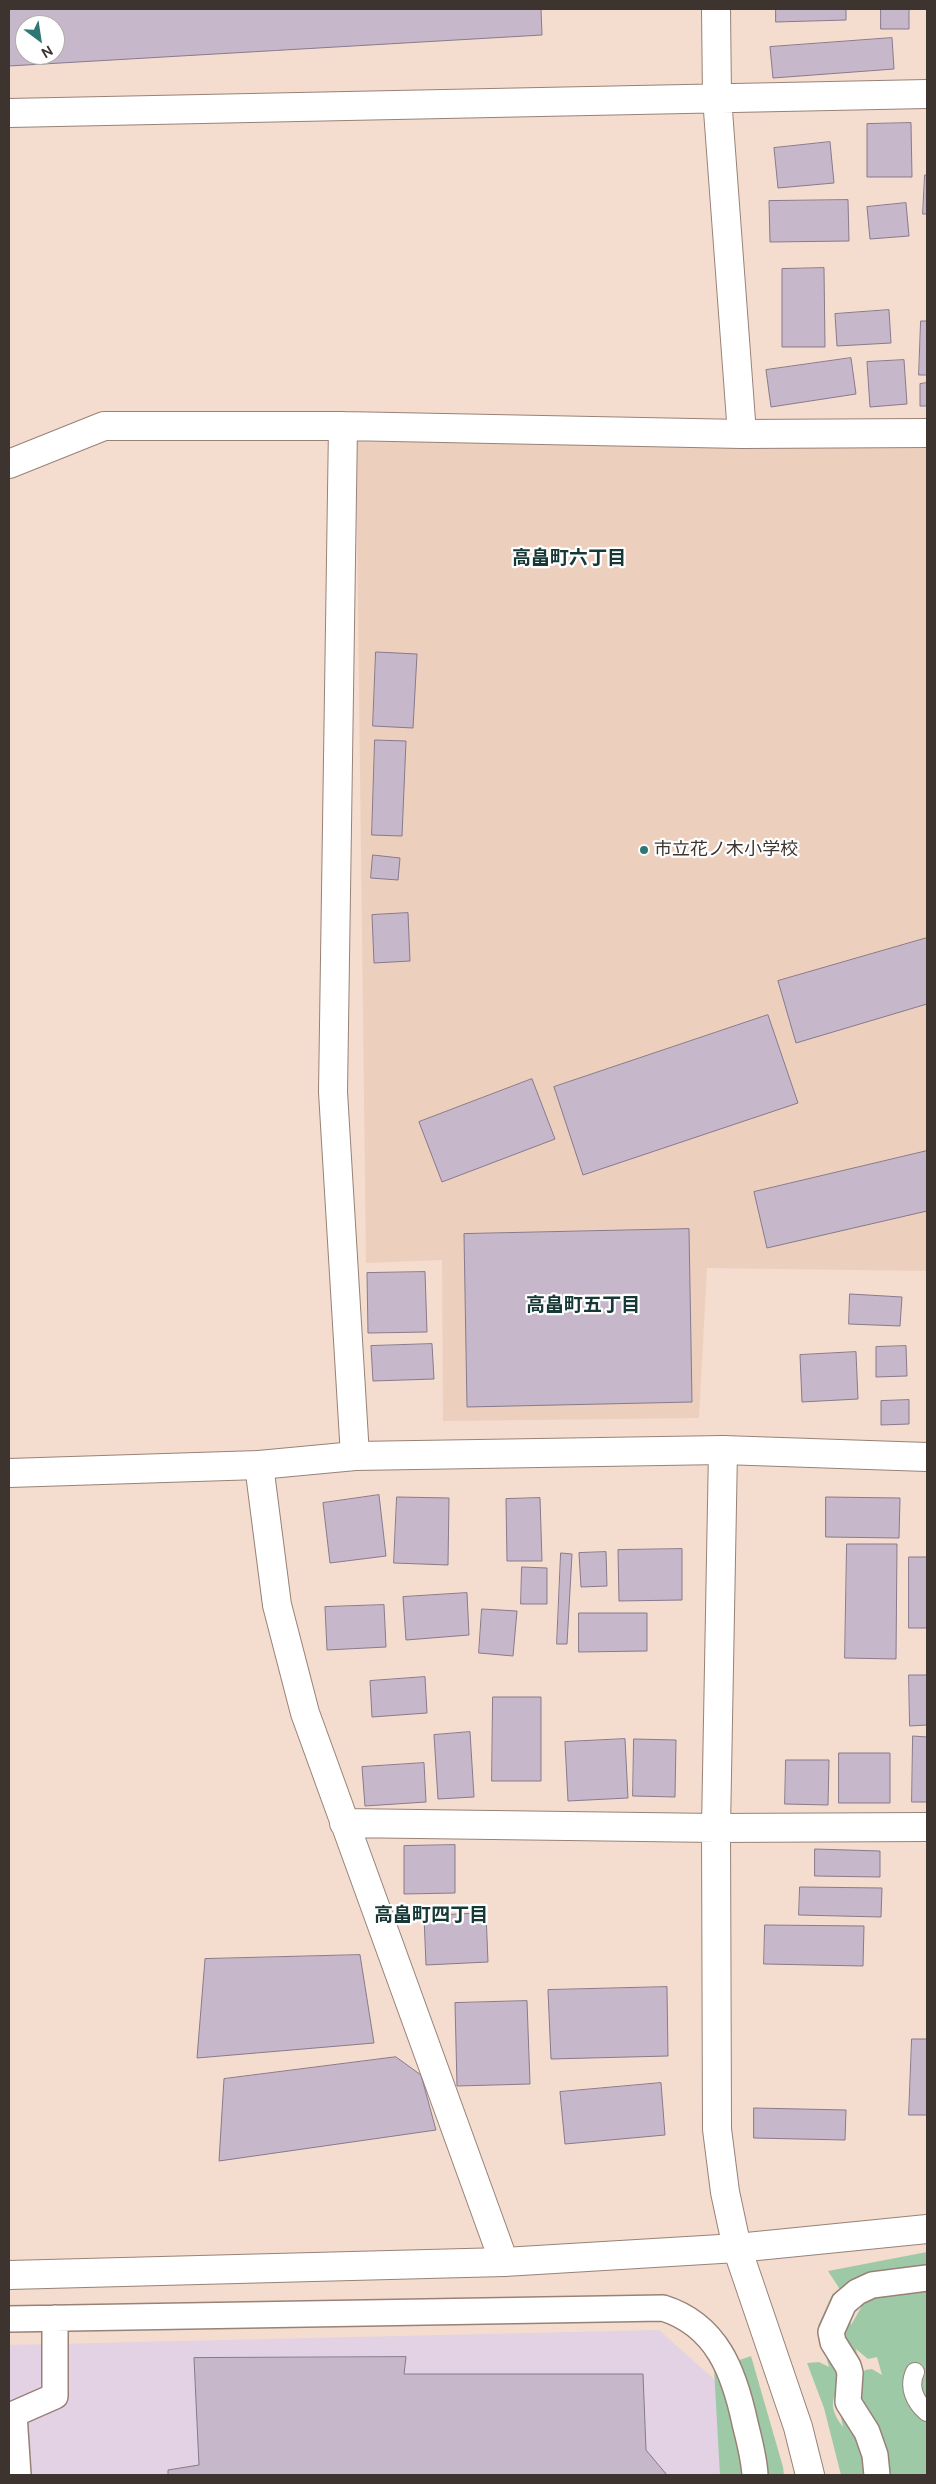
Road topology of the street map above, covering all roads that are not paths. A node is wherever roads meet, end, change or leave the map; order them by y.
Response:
1 (716, 9) edge
2 (927, 94) edge
3 (717, 97) junction
4 (9, 113) edge
5 (343, 426) junction
6 (927, 433) edge
7 (742, 434) junction
8 (9, 464) edge
9 (723, 1450) junction
10 (355, 1456) junction
11 (927, 1457) edge
12 (259, 1465) junction
13 (9, 1473) edge
14 (344, 1823) junction
15 (716, 1828) junction
16 (927, 1828) edge
17 (927, 2229) edge
18 (737, 2248) junction
19 (504, 2262) junction
20 (9, 2275) edge
21 (927, 2278) edge
22 (55, 2318) junction
23 (9, 2319) edge
24 (916, 2372) dead end
25 (927, 2412) edge
26 (18, 2475) edge
27 (755, 2475) edge
28 (810, 2475) edge
29 (877, 2475) edge

1 - 3 street
2 - 3 street
3 - 4 street
3 - 7 street
5 - 7 street
5 - 8 street
5 - 10 street
6 - 7 street
9 - 10 street
9 - 11 street
9 - 15 street
10 - 12 street
12 - 13 street
12 - 14 street
14 - 15 street
14 - 19 street
15 - 16 street
15 - 18 street
17 - 18 street
18 - 19 street
18 - 28 street
19 - 20 street
21 - 29 street
22 - 23 street
22 - 26 street
22 - 27 street
24 - 25 lane

